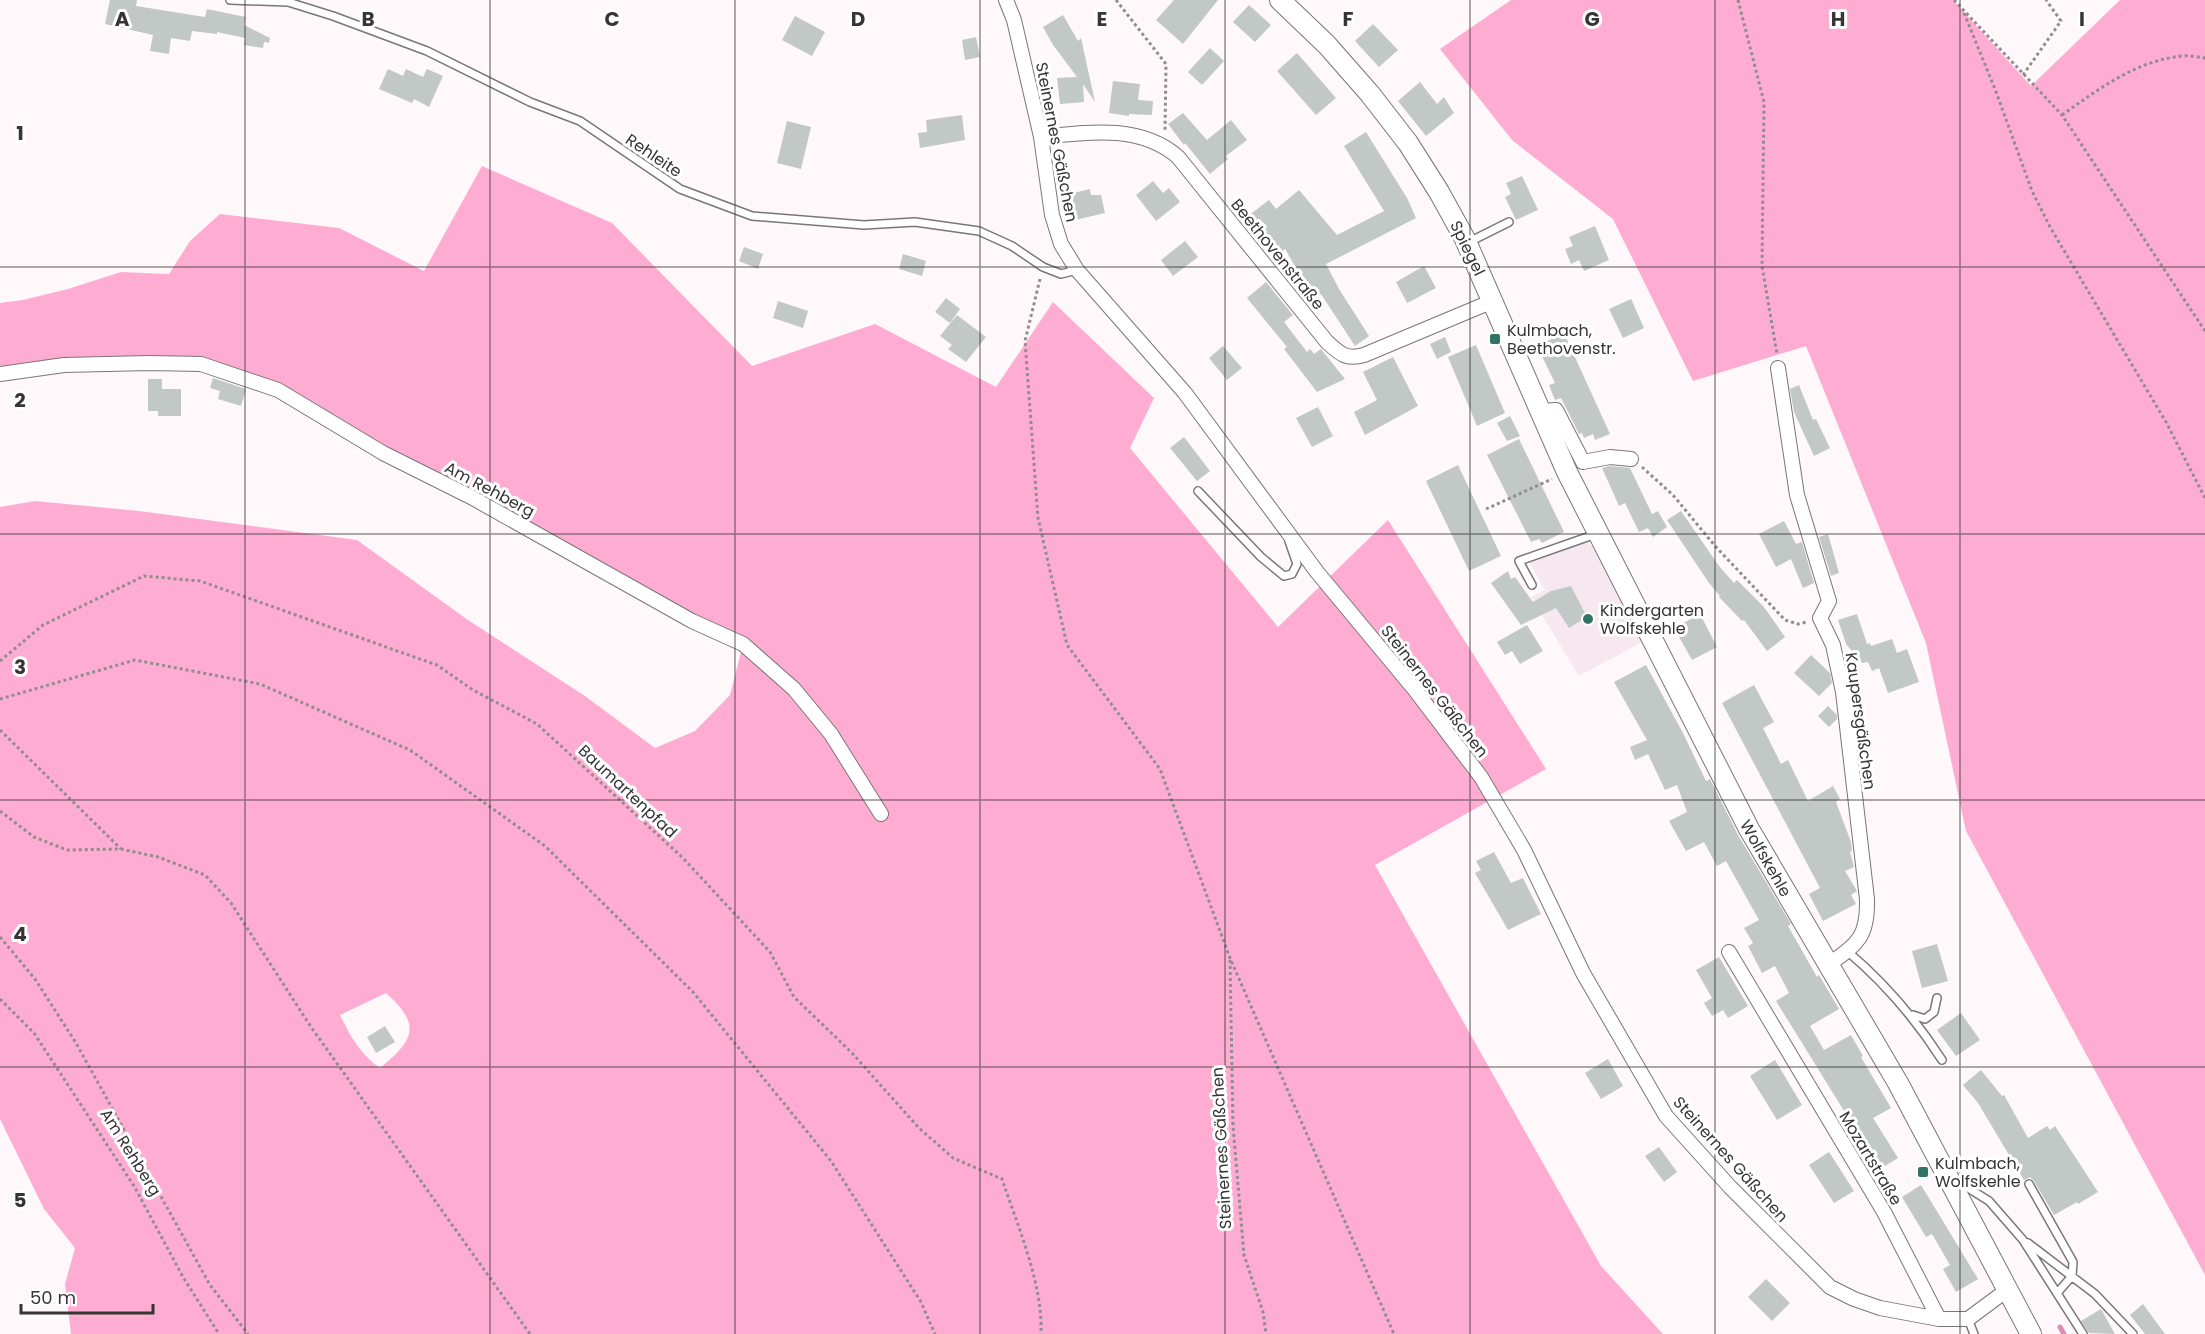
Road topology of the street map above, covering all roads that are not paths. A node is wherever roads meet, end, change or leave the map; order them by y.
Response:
1 (230, 0) edge
2 (1006, 0) edge
3 (1280, 0) edge
4 (1041, 137) junction
5 (1509, 222) dead end
6 (1467, 243) junction
7 (1077, 270) junction
8 (1492, 301) junction
9 (1778, 368) road end
10 (0, 374) edge
11 (1541, 411) junction
12 (1630, 459) road end
13 (1198, 491) dead end
14 (1286, 530) junction
15 (1599, 533) junction
16 (1532, 585) dead end
17 (881, 814) dead end
18 (1847, 951) junction
19 (1729, 952) dead end
20 (1828, 965) junction
21 (1937, 998) dead end
22 (1906, 1010) junction
23 (1942, 1060) dead end
24 (1947, 1175) junction
25 (2029, 1184) dead end
26 (2023, 1240) junction
27 (2072, 1276) junction
28 (2007, 1290) junction
29 (2058, 1292) junction
30 (1939, 1319) junction
31 (1968, 1319) junction
32 (1974, 1334) edge
33 (2031, 1334) edge
34 (2083, 1334) edge
35 (2133, 1334) edge

1 - 7 lane, Rehleite
2 - 4 street, Steinernes Gäßchen
3 - 6 street, Spiegel
4 - 7 street, Steinernes Gäßchen
4 - 8 street, Beethovenstraße
5 - 6 lane
6 - 8 street, Spiegel
7 - 14 street, Steinernes Gäßchen
8 - 11 street, Spiegel
9 - 18 street, Kaupersgäßchen
10 - 17 street, Am Rehberg
11 - 12 street
11 - 15 street, Spiegel
13 - 14 lane
14 - 30 street, Steinernes Gäßchen
15 - 16 lane
15 - 20 street, Wolfskehle
18 - 20 street, Kaupersgäßchen
18 - 22 lane
19 - 30 street, Mozartstraße
20 - 24 street, Wolfskehle
21 - 22 lane
22 - 23 lane
24 - 26 lane, Wolfskehle
24 - 28 street, Wolfskehle
25 - 27 lane
26 - 27 lane, Wolfskehle
26 - 29 lane, Wolfskehle
27 - 29 lane
27 - 35 lane, Wolfskehle
28 - 31 street
28 - 33 street, Wolfskehle
29 - 34 lane, Wolfskehle
30 - 31 street
31 - 32 lane

